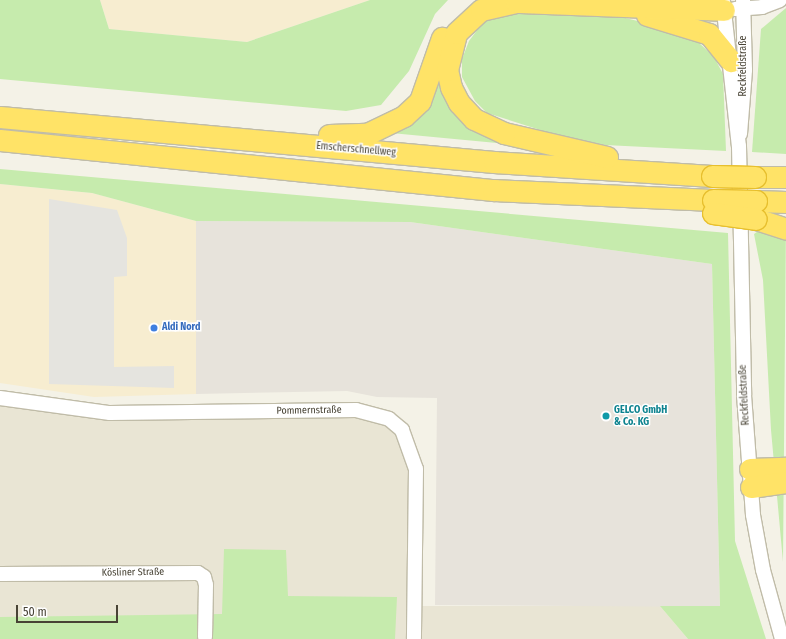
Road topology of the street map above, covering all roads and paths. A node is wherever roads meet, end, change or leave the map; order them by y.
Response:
1 (480, 0) edge
2 (780, 0) edge
3 (614, 4) junction
4 (733, 5) edge
5 (731, 61) junction
6 (0, 117) edge
7 (182, 133) junction
8 (0, 140) edge
9 (739, 146) junction
10 (712, 176) junction
11 (786, 177) edge
12 (786, 202) edge
13 (756, 210) junction
14 (786, 229) edge
15 (0, 398) edge
16 (786, 468) edge
17 (750, 478) junction
18 (786, 482) edge
19 (0, 574) edge
20 (205, 637) dead end
21 (414, 639) edge
22 (782, 639) edge

1 - 7 highway
2 - 4 street
3 - 4 highway
3 - 5 highway
3 - 10 highway
4 - 5 street, Reckfeldstraße
4 - 9 street, Reckfeldstraße
5 - 9 street, Reckfeldstraße
6 - 7 highway, Emscherschnellweg
7 - 10 highway, Emscherschnellweg
8 - 13 highway, bridge
9 - 17 street, Reckfeldstraße
10 - 11 highway, bridge
12 - 13 highway
13 - 14 highway
15 - 21 street, Pommernstraße
16 - 17 highway
17 - 18 highway
17 - 22 street, Reckfeldstraße
19 - 20 street, Kösliner Straße

